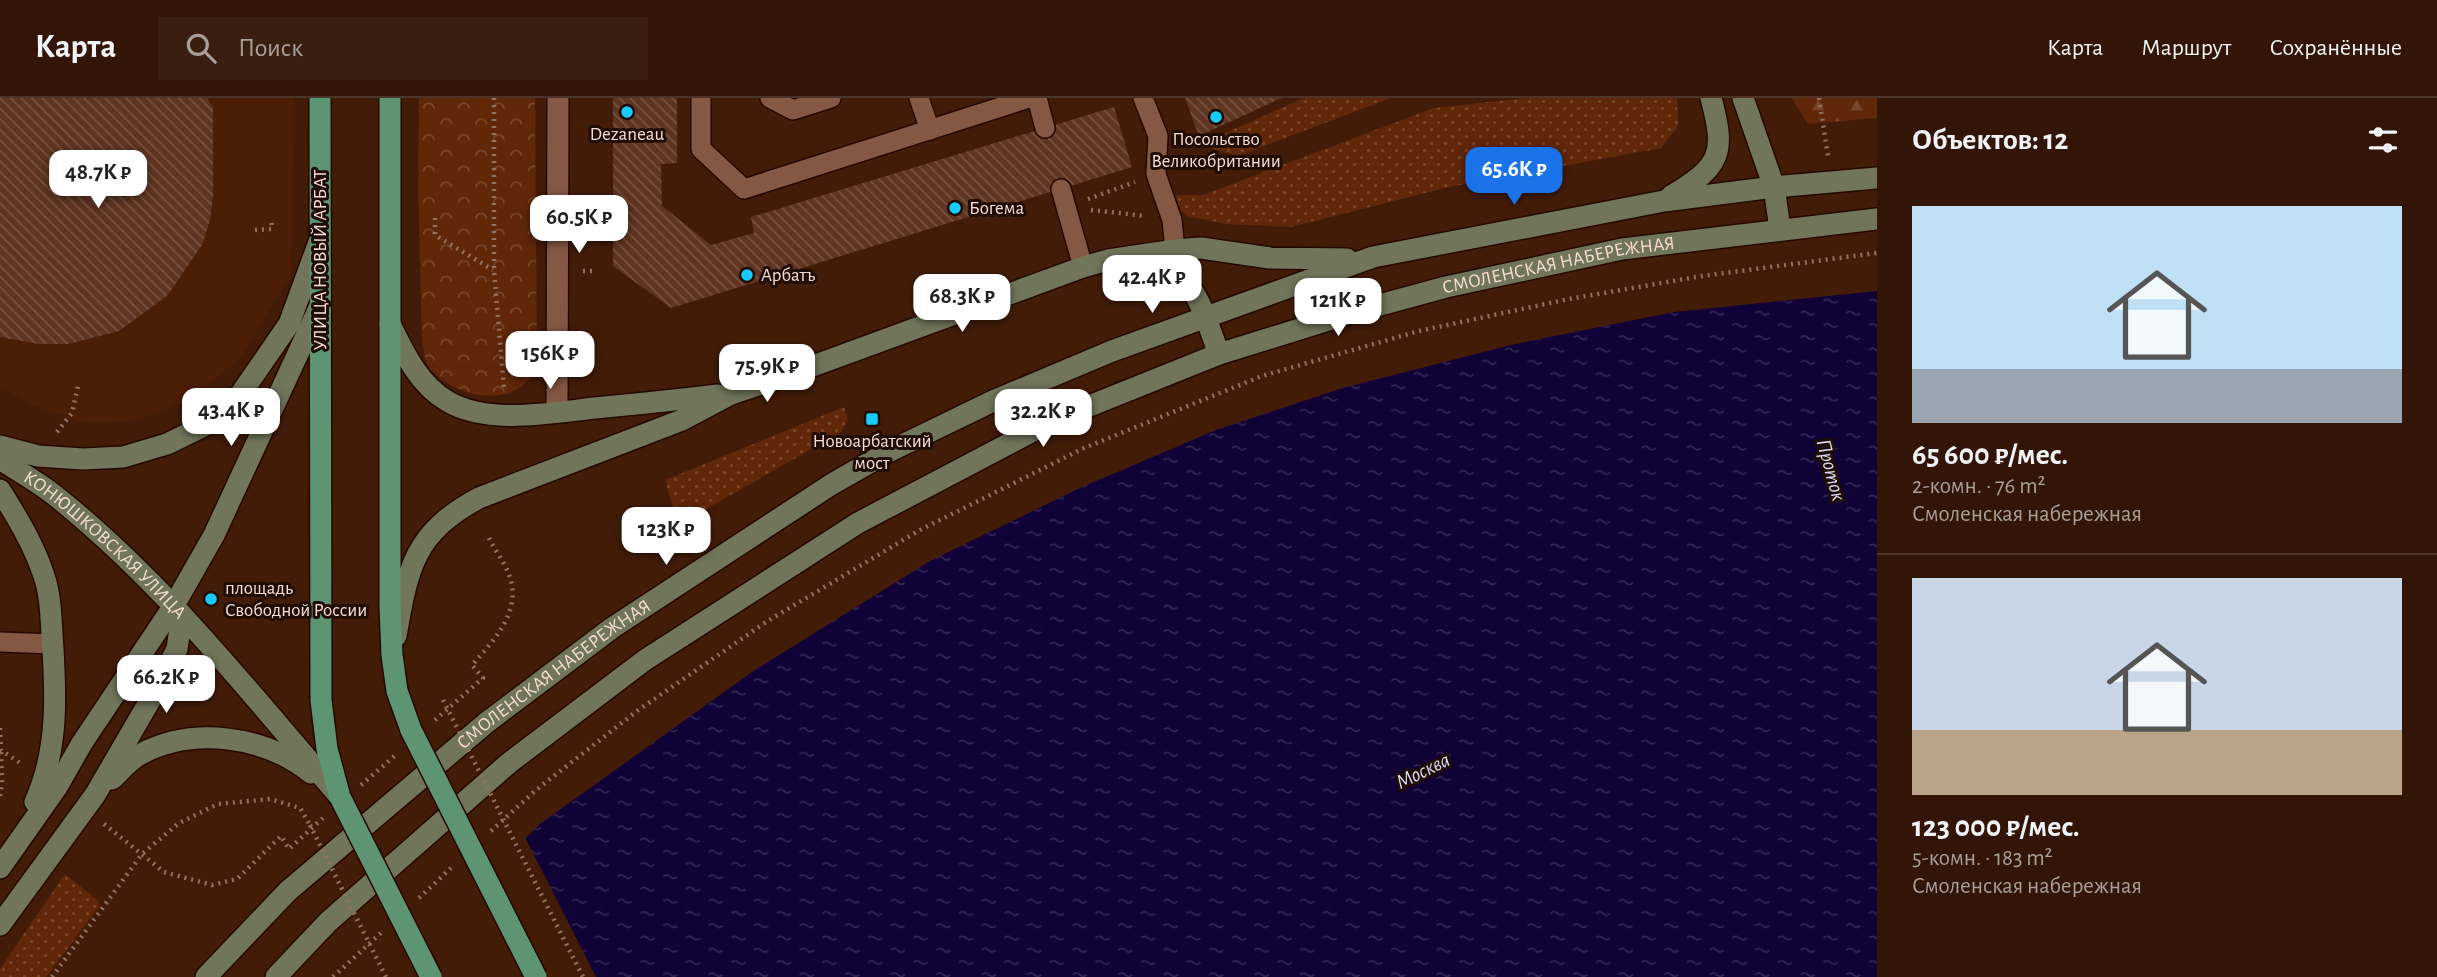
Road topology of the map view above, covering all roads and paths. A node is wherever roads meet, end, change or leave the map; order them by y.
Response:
1 (320, 98) edge
2 (390, 98) edge
3 (494, 98) edge
4 (558, 98) edge
5 (701, 98) edge
6 (770, 98) edge
7 (831, 98) edge
8 (919, 98) edge
9 (1029, 98) edge
10 (1037, 98) edge
11 (1143, 98) edge
12 (1711, 98) edge
13 (1743, 98) edge
14 (1819, 98) edge
15 (1045, 128) dead end
16 (930, 130) junction
17 (1828, 160) dead end
18 (1156, 174) junction
19 (1877, 178) edge
20 (1774, 187) junction
21 (1064, 198) junction
22 (1664, 201) junction
23 (271, 218) dead end
24 (435, 218) dead end
25 (1877, 219) edge
26 (1172, 220) junction
27 (1780, 229) junction
28 (255, 230) dead end
29 (320, 240) junction
30 (1175, 250) junction
31 (1877, 253) edge
32 (1373, 257) junction
33 (1123, 258) junction
34 (1083, 267) junction
35 (494, 270) junction
36 (320, 306) junction
37 (1205, 318) junction
38 (390, 324) junction
39 (1219, 354) junction
40 (78, 386) dead end
41 (505, 388) dead end
42 (731, 394) junction
43 (557, 412) junction
44 (56, 432) dead end
45 (0, 446) edge
46 (0, 459) edge
47 (0, 490) edge
48 (489, 538) dead end
49 (178, 611) junction
50 (0, 642) edge
51 (53, 644) junction
52 (392, 655) junction
53 (443, 700) dead end
54 (432, 723) dead end
55 (0, 729) edge
56 (1, 750) edge
57 (401, 750) dead end
58 (30, 769) dead end
59 (360, 786) dead end
60 (95, 795) junction
61 (0, 796) edge
62 (335, 805) junction
63 (100, 821) dead end
64 (485, 837) dead end
65 (142, 853) junction
66 (4, 862) edge
67 (455, 865) dead end
68 (414, 902) dead end
69 (0, 925) edge
70 (384, 930) dead end
71 (52, 977) edge
72 (206, 977) edge
73 (276, 977) edge
74 (333, 977) edge
75 (386, 977) edge
76 (431, 977) edge
77 (536, 977) edge
78 (583, 977) edge

1 - 29 main road, УЛИЦА НОВЫЙ АРБАТ
2 - 38 main road
3 - 35 path
4 - 43 street
5 - 16 lane
6 - 7 lane
8 - 16 lane
9 - 16 lane
10 - 15 lane
11 - 18 lane
12 - 22 main road
13 - 20 main road
14 - 17 path
18 - 21 path
18 - 26 lane
19 - 20 main road, СМОЛЕНСКАЯ НАБЕРЕЖНАЯ
20 - 22 main road, СМОЛЕНСКАЯ НАБЕРЕЖНАЯ
20 - 27 main road
21 - 26 path
21 - 34 lane
22 - 32 main road, СМОЛЕНСКАЯ НАБЕРЕЖНАЯ
23 - 28 path
24 - 35 path
25 - 27 main road, СМОЛЕНСКАЯ НАБЕРЕЖНАЯ
26 - 30 lane
27 - 39 main road, СМОЛЕНСКАЯ НАБЕРЕЖНАЯ
29 - 36 main road, УЛИЦА НОВЫЙ АРБАТ
29 - 45 main road
30 - 32 main road
30 - 33 main road
31 - 64 path
32 - 37 main road, СМОЛЕНСКАЯ НАБЕРЕЖНАЯ
33 - 34 main road
33 - 37 main road
34 - 42 main road
35 - 41 path
36 - 49 main road
36 - 62 main road, УЛИЦА НОВЫЙ АРБАТ
37 - 39 main road
37 - 72 main road, СМОЛЕНСКАЯ НАБЕРЕЖНАЯ
38 - 43 main road
38 - 52 main road
39 - 73 main road, СМОЛЕНСКАЯ НАБЕРЕЖНАЯ
40 - 44 path
42 - 43 main road
42 - 52 main road
46 - 49 main road, КОНЮШКОВСКАЯ УЛИЦА
47 - 51 main road
48 - 54 path
49 - 60 main road
49 - 62 main road, КОНЮШКОВСКАЯ УЛИЦА
49 - 66 main road
50 - 51 lane
51 - 66 main road
52 - 77 main road, bridge
53 - 78 path, bridge
55 - 56 path
56 - 58 path
56 - 61 path
57 - 59 path
60 - 62 main road
60 - 69 main road
62 - 65 path
62 - 76 main road, УЛИЦА НОВЫЙ АРБАТ, bridge
63 - 65 path
65 - 71 path
65 - 75 path, bridge
67 - 68 path
70 - 74 path

